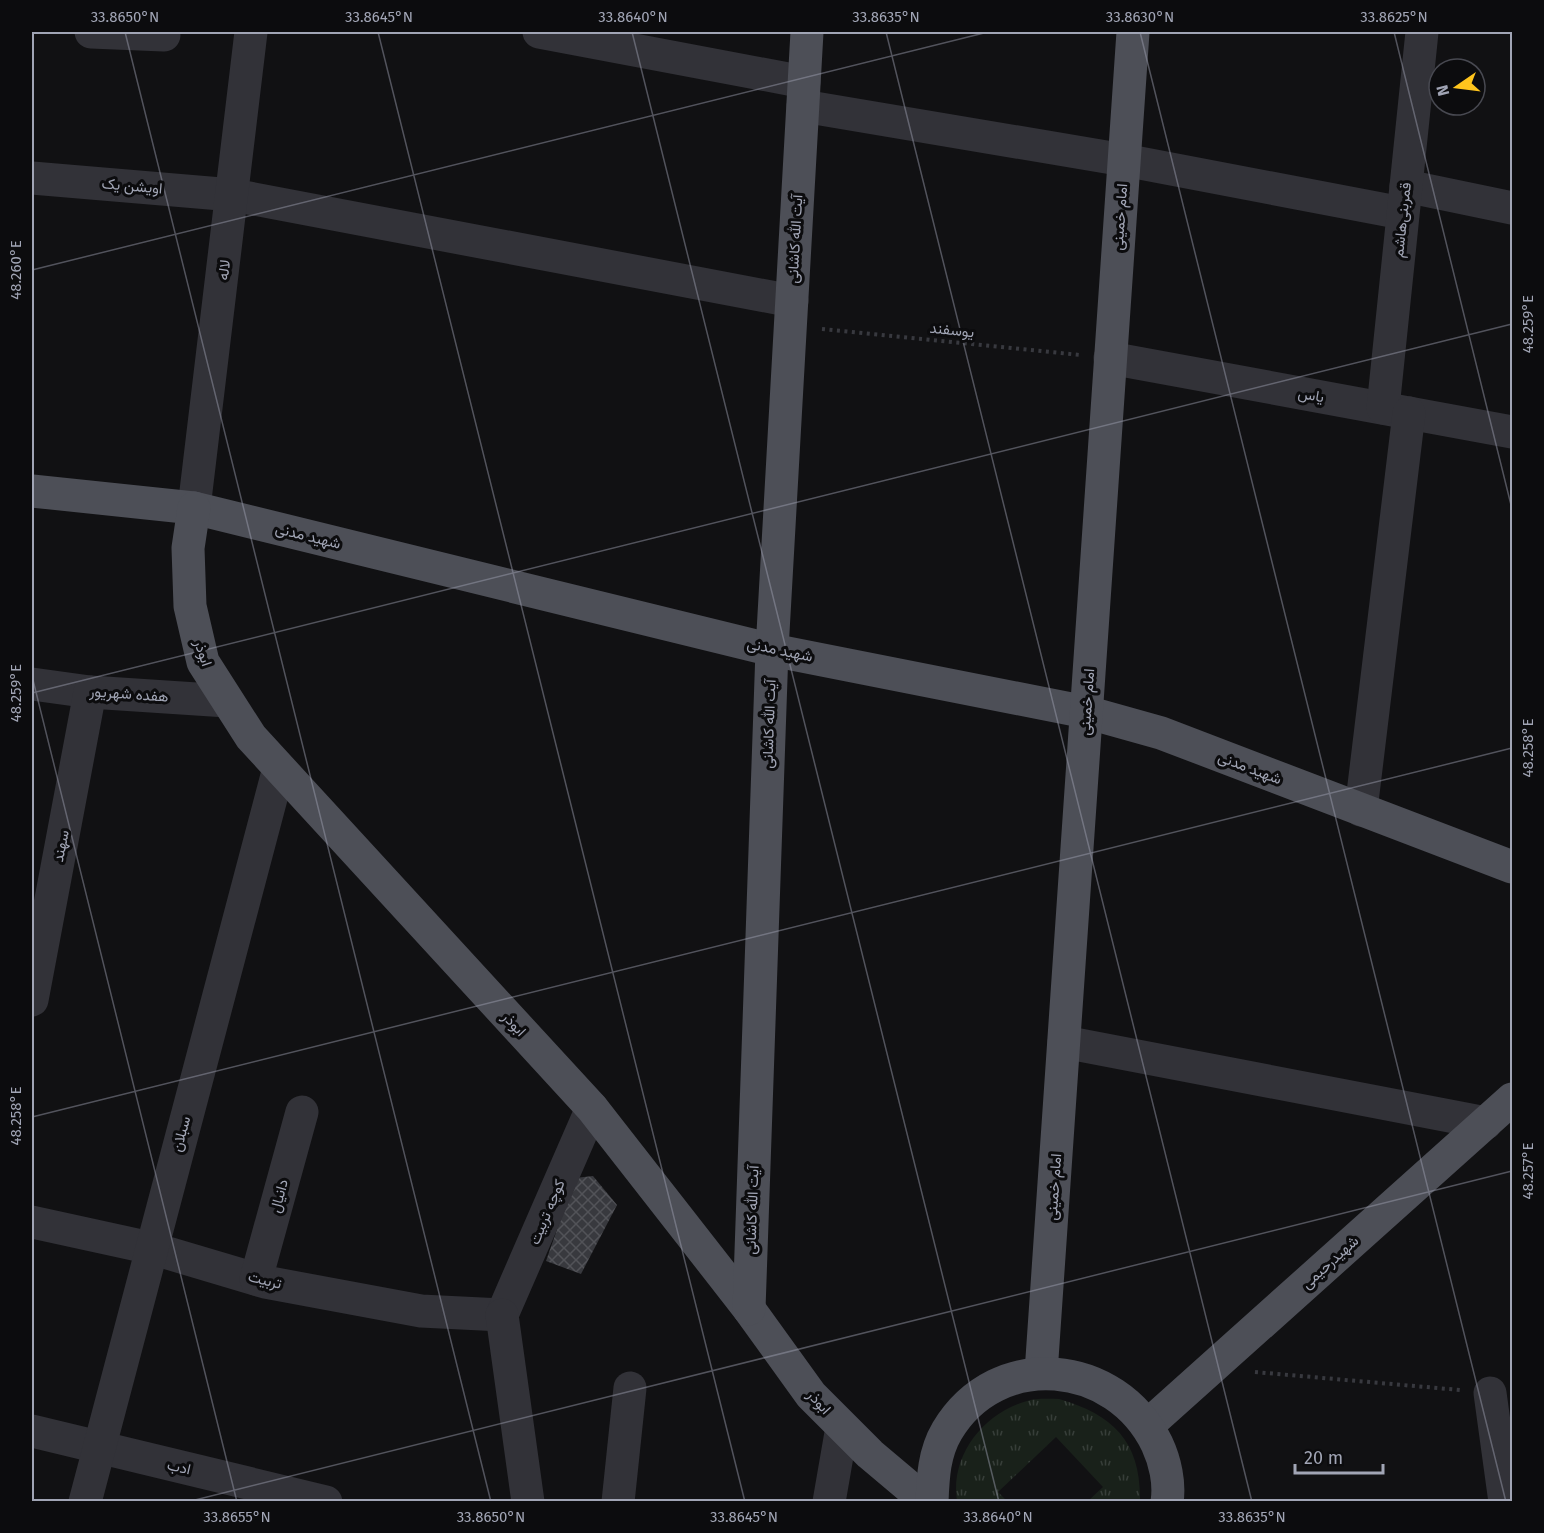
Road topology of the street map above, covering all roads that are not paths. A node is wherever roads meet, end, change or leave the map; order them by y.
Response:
1 (91, 32) edge
2 (251, 32) edge
3 (539, 32) edge
4 (807, 32) edge
5 (1133, 32) edge
6 (1422, 32) edge
7 (164, 35) dead end
8 (804, 94) junction
9 (1124, 160) junction
10 (32, 178) edge
11 (233, 195) junction
12 (1404, 200) junction
13 (1512, 208) edge
14 (791, 313) junction
15 (1110, 358) junction
16 (1396, 410) junction
17 (1512, 432) edge
18 (32, 491) edge
19 (194, 508) junction
20 (772, 650) junction
21 (32, 684) edge
22 (90, 692) junction
23 (227, 701) junction
24 (1086, 712) junction
25 (279, 768) junction
26 (1361, 810) junction
27 (1512, 867) edge
28 (32, 1000) edge
29 (1064, 1041) junction
30 (1512, 1099) edge
31 (592, 1108) junction
32 (302, 1112) dead end
33 (1485, 1123) junction
34 (32, 1222) edge
35 (151, 1248) junction
36 (256, 1279) junction
37 (749, 1309) junction
38 (502, 1315) junction
39 (1041, 1373) junction
40 (630, 1388) dead end
41 (1490, 1393) road end
42 (1148, 1425) junction
43 (842, 1427) junction
44 (32, 1431) edge
45 (97, 1447) junction
46 (85, 1502) edge
47 (327, 1502) edge
48 (528, 1502) edge
49 (618, 1502) edge
50 (828, 1502) edge
51 (930, 1502) edge
52 (1167, 1502) edge
53 (1505, 1502) edge

1 - 7 street
2 - 11 street, لاله
3 - 8 street
4 - 8 main road, آیت الله کاشانی
5 - 9 main road, امام خمینی
6 - 12 street, قمربنی‌هاشم
8 - 9 street
8 - 14 main road, آیت الله کاشانی
9 - 12 street
9 - 15 main road, امام خمینی
10 - 11 street, اویشن یک
11 - 14 street, اویشن یک
11 - 19 street, لاله
12 - 13 street
12 - 16 street, قمربنی‌هاشم
14 - 20 main road, آیت الله کاشانی
15 - 16 street, یاس
15 - 24 main road, امام خمینی
16 - 17 street, یاس
16 - 26 street, قمربنی‌هاشم
18 - 19 main road, شهید مدنی
19 - 20 main road, شهید مدنی
19 - 23 main road, ابوذر
20 - 24 main road, شهید مدنی
20 - 37 main road, آیت الله کاشانی
21 - 22 street, هفده شهریور
22 - 23 street, هفده شهریور
22 - 28 street, سهند
23 - 25 main road, ابوذر
24 - 26 main road, شهید مدنی
24 - 29 main road, امام خمینی
25 - 31 main road, ابوذر
25 - 35 street, سبلان
26 - 27 main road, شهید مدنی
29 - 33 street
29 - 39 main road, امام خمینی
30 - 33 main road, شهیدرحیمی
31 - 37 main road, ابوذر
31 - 38 street, کوچه تربیت
32 - 36 street, دانیال
33 - 42 main road, شهیدرحیمی
34 - 35 street, تربیت
35 - 36 street, تربیت
35 - 45 street, سبلان
36 - 38 street, تربیت
37 - 43 main road, ابوذر
38 - 48 street
39 - 42 main road
39 - 51 main road
40 - 49 street
41 - 53 street
42 - 52 main road
43 - 50 street
43 - 51 main road, ابوذر
44 - 45 street, ادب
45 - 46 street, سبلان
45 - 47 street, ادب

